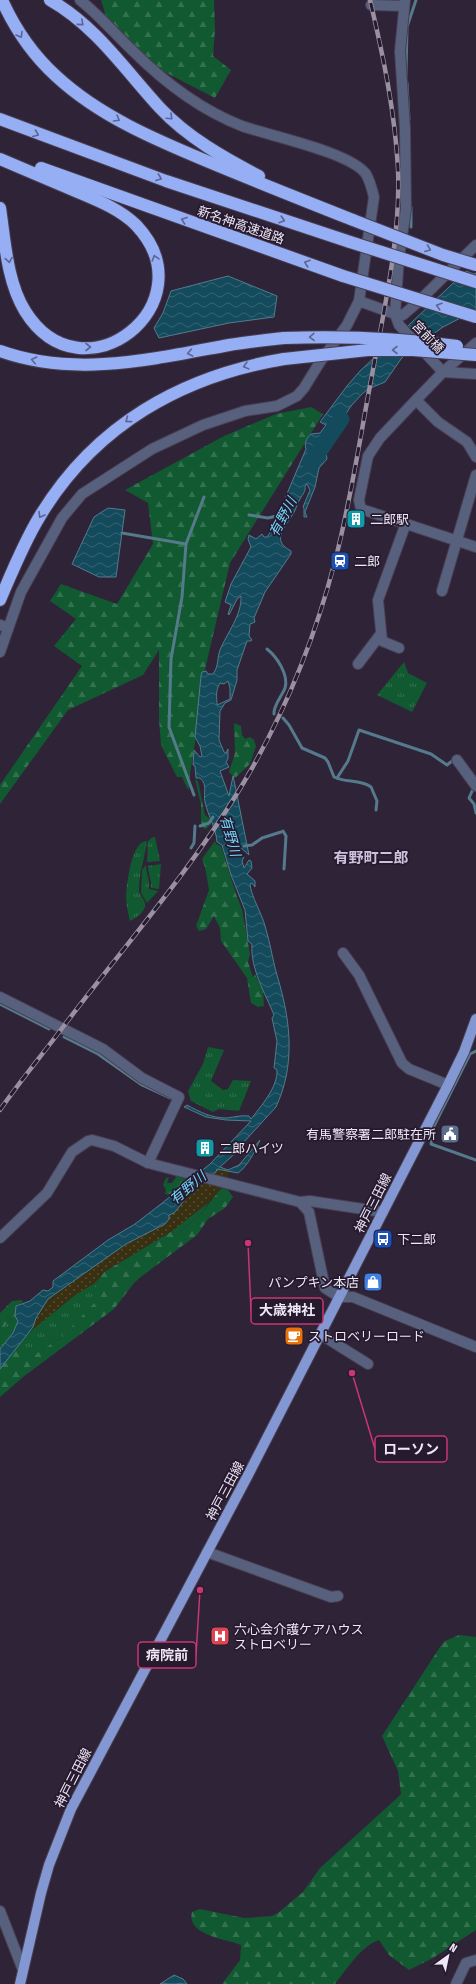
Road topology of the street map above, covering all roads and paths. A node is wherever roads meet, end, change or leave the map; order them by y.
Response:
1 (2, 0) edge
2 (50, 0) edge
3 (80, 0) edge
4 (405, 3) edge
5 (371, 5) dead end
6 (0, 120) edge
7 (0, 152) edge
8 (0, 159) edge
9 (0, 208) edge
10 (353, 220) junction
11 (476, 245) edge
12 (476, 265) edge
13 (476, 282) edge
14 (359, 301) junction
15 (395, 314) junction
16 (476, 317) edge
17 (476, 344) edge
18 (476, 349) edge
19 (0, 351) edge
20 (476, 355) edge
21 (441, 370) junction
22 (476, 374) edge
23 (416, 400) junction
24 (476, 457) edge
25 (476, 475) edge
26 (406, 523) junction
27 (458, 541) junction
28 (476, 547) edge
29 (442, 591) dead end
30 (0, 600) edge
31 (5, 627) edge
32 (380, 635) junction
33 (399, 648) dead end
34 (0, 652) edge
35 (358, 664) dead end
36 (457, 760) dead end
37 (476, 786) edge
38 (342, 953) dead end
39 (0, 997) edge
40 (476, 1018) edge
41 (448, 1085) junction
42 (148, 1163) junction
43 (300, 1202) junction
44 (383, 1212) junction
45 (0, 1238) edge
46 (339, 1297) junction
47 (320, 1334) junction
48 (476, 1347) edge
49 (368, 1364) dead end
50 (207, 1552) junction
51 (338, 1596) dead end
52 (0, 1911) edge
53 (476, 1960) edge
54 (23, 1970) junction
55 (20, 1984) edge
56 (456, 1984) edge

1 -> 10 highway
2 -> 10 highway
3 - 14 street
4 - 5 street
4 - 15 street
6 -> 13 highway, 新名神高速道路, bridge
16 -> 7 highway, 新名神高速道路, bridge
9 -> 8 highway
10 -> 12 highway, bridge
11 - 15 street
14 - 15 street
14 - 31 street
15 - 21 street, 宮前橋, bridge
17 - 21 street
18 -> 19 highway, bridge
20 -> 30 highway, bridge
21 - 22 street
21 - 23 street
23 - 24 street
23 - 26 street
25 - 27 street
26 - 27 street
26 - 32 street
27 - 28 street
27 - 29 street
31 - 34 street
32 - 33 street
32 - 35 street
36 - 37 street
38 - 41 street
39 - 42 street
40 - 41 main road, 神戸三田線
41 - 44 main road, 神戸三田線
42 - 43 street
42 - 45 street
43 - 44 street
43 - 46 street
44 - 46 main road, 神戸三田線
46 - 47 main road, 神戸三田線
46 - 48 street
47 - 49 street
47 - 50 main road, 神戸三田線
50 - 51 street
50 - 54 main road, 神戸三田線
52 - 54 street
53 - 56 street
54 - 55 main road, 神戸三田線

